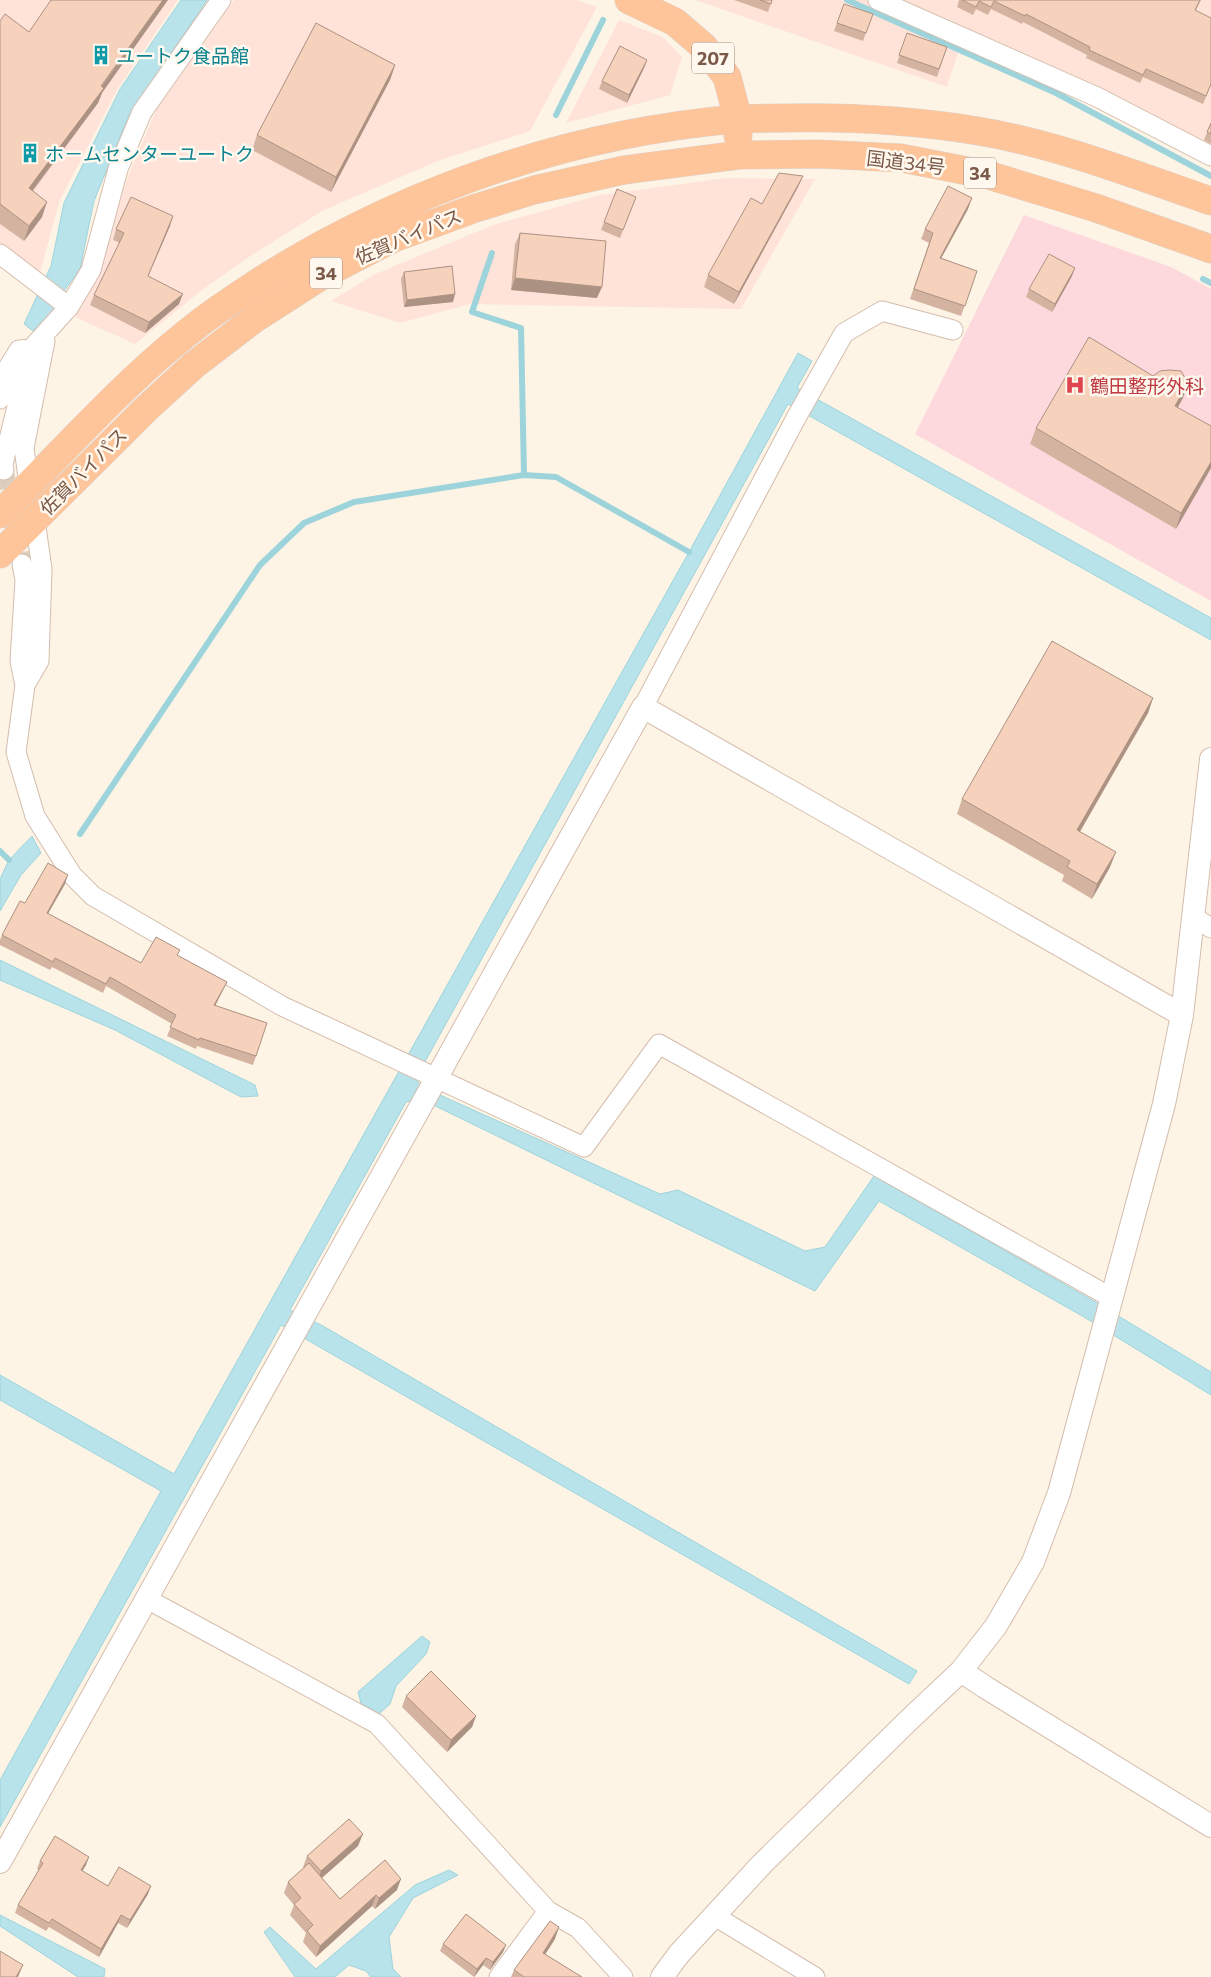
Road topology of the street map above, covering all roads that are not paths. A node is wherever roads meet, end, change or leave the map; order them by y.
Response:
1 (221, 0) edge
2 (629, 0) edge
3 (878, 0) edge
4 (738, 119) junction
5 (739, 155) junction
6 (1211, 156) edge
7 (1211, 201) edge
8 (1211, 249) edge
9 (0, 254) edge
10 (69, 307) junction
11 (48, 330) junction
12 (953, 330) dead end
13 (31, 348) junction
14 (0, 399) edge
15 (4, 470) dead end
16 (29, 485) junction
17 (0, 514) edge
18 (34, 520) junction
19 (11, 559) edge
20 (25, 685) junction
21 (643, 707) junction
22 (1211, 758) edge
23 (1203, 922) edge
24 (1182, 1015) junction
25 (431, 1076) junction
26 (1112, 1298) junction
27 (147, 1599) junction
28 (962, 1671) junction
29 (1211, 1826) edge
30 (0, 1862) edge
31 (548, 1911) junction
32 (714, 1915) junction
33 (499, 1977) edge
34 (623, 1977) edge
35 (662, 1977) edge
36 (815, 1977) edge

1 - 10 street
2 - 4 highway, 207
3 - 6 street
4 - 5 highway, 207
4 - 7 highway, 国道34号 / 34
4 - 16 highway, 佐賀バイパス / 34
5 - 8 highway, 国道34号 / 34
5 - 18 highway, 佐賀バイパス / 34
9 - 10 street
10 - 11 street
11 - 13 street
11 - 16 street
12 - 21 street
13 - 14 street
13 - 15 street
16 - 17 highway, 佐賀バイパス / 34
18 - 19 highway, 佐賀バイパス / 34
18 - 20 street
19 - 20 street
20 - 25 street
21 - 24 street
21 - 25 street
22 - 23 street
23 - 24 street
24 - 26 street
25 - 26 street
25 - 27 street
26 - 28 street
27 - 30 street
27 - 31 street
28 - 29 street
28 - 32 street
31 - 33 street
31 - 34 street
32 - 35 street
32 - 36 street

